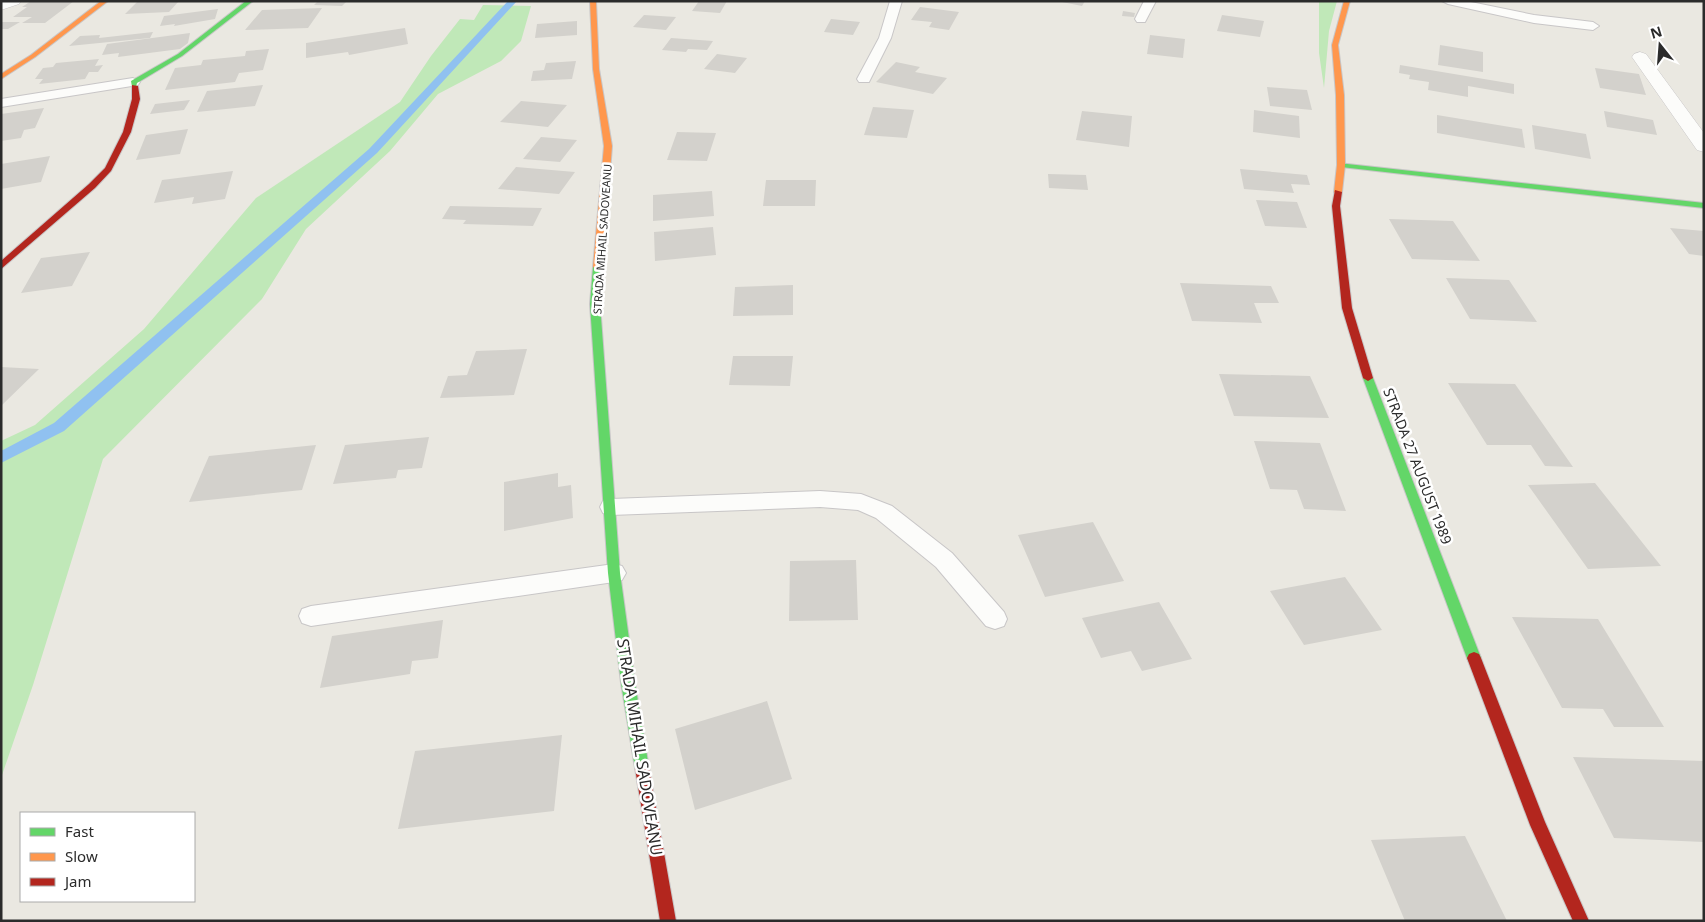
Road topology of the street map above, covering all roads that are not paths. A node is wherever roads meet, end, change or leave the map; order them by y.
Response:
1 (14, 1) edge
2 (105, 1) edge
3 (250, 1) edge
4 (593, 1) edge
5 (896, 1) edge
6 (1150, 1) edge
7 (1347, 1) edge
8 (1448, 1) edge
9 (1, 6) edge
10 (1141, 19) dead end
11 (1593, 26) dead end
12 (1640, 58) dead end
13 (1, 77) edge
14 (864, 79) dead end
15 (133, 82) junction
16 (1, 103) edge
17 (1704, 146) edge
18 (1341, 165) junction
19 (1704, 206) edge
20 (1, 266) edge
21 (611, 507) junction
22 (614, 573) junction
23 (311, 616) dead end
24 (995, 619) dead end
25 (668, 921) edge
26 (1581, 921) edge

1 - 9 street
2 - 13 street
3 - 15 street
4 - 21 street, STRADA MIHAIL SADOVEANU
5 - 14 lane
6 - 10 lane
7 - 18 street, STRADA 27 AUGUST 1989
8 - 11 lane
12 - 17 street
15 - 16 lane
15 - 20 street
18 - 19 street
18 - 26 street, STRADA 27 AUGUST 1989
21 - 22 street, STRADA MIHAIL SADOVEANU
21 - 24 lane
22 - 23 lane
22 - 25 street, STRADA MIHAIL SADOVEANU

